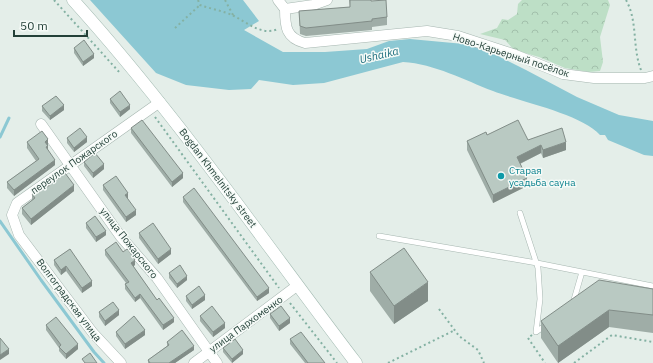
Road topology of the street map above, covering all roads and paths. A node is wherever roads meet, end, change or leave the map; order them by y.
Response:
1 (54, 0) edge
2 (73, 0) edge
3 (198, 0) edge
4 (225, 0) edge
5 (278, 0) edge
6 (327, 0) edge
7 (626, 0) edge
8 (200, 5) junction
9 (285, 9) junction
10 (233, 16) junction
11 (285, 26) junction
12 (175, 28) dead end
13 (122, 75) dead end
14 (649, 77) edge
15 (160, 102) junction
16 (150, 109) junction
17 (41, 124) dead end
18 (70, 165) junction
19 (520, 213) dead end
20 (19, 235) joint
21 (379, 236) dead end
22 (537, 263) junction
23 (582, 272) junction
24 (298, 285) junction
25 (653, 286) edge
26 (284, 295) junction
27 (571, 307) edge
28 (439, 309) dead end
29 (554, 320) edge
30 (455, 330) junction
31 (536, 332) junction
32 (653, 342) edge
33 (208, 352) junction
34 (121, 363) edge
35 (194, 363) edge
36 (217, 363) edge
37 (337, 363) edge
38 (356, 363) edge
39 (388, 363) edge
40 (484, 363) edge
41 (545, 363) edge
42 (574, 363) edge

1 - 13 path
2 - 15 street, Bogdan Khmelnitsky street
3 - 8 path
4 - 10 path
5 - 9 street
6 - 9 street
7 - 14 path
8 - 10 path
8 - 12 path
9 - 11 street
10 - 11 path
11 - 14 street, Ново-Карьерный посёлок
15 - 16 street, переулок Пожарского
15 - 24 street, Bogdan Khmelnitsky street
16 - 18 street, переулок Пожарского
16 - 26 path
17 - 18 street, улица Пожарского
18 - 20 street, переулок Пожарского
18 - 33 street, улица Пожарского
19 - 22 lane
20 - 34 street, Волгоградская улица
21 - 22 lane
22 - 23 lane
22 - 31 lane
23 - 25 lane
23 - 27 lane
24 - 26 street, улица Пархоменко
24 - 38 street, Bogdan Khmelnitsky street
26 - 33 street, улица Пархоменко
26 - 37 path
28 - 30 path
29 - 31 lane
30 - 39 path
30 - 40 path
31 - 41 path
32 - 42 path
33 - 35 street, улица Пархоменко
33 - 36 street, улица Пожарского

